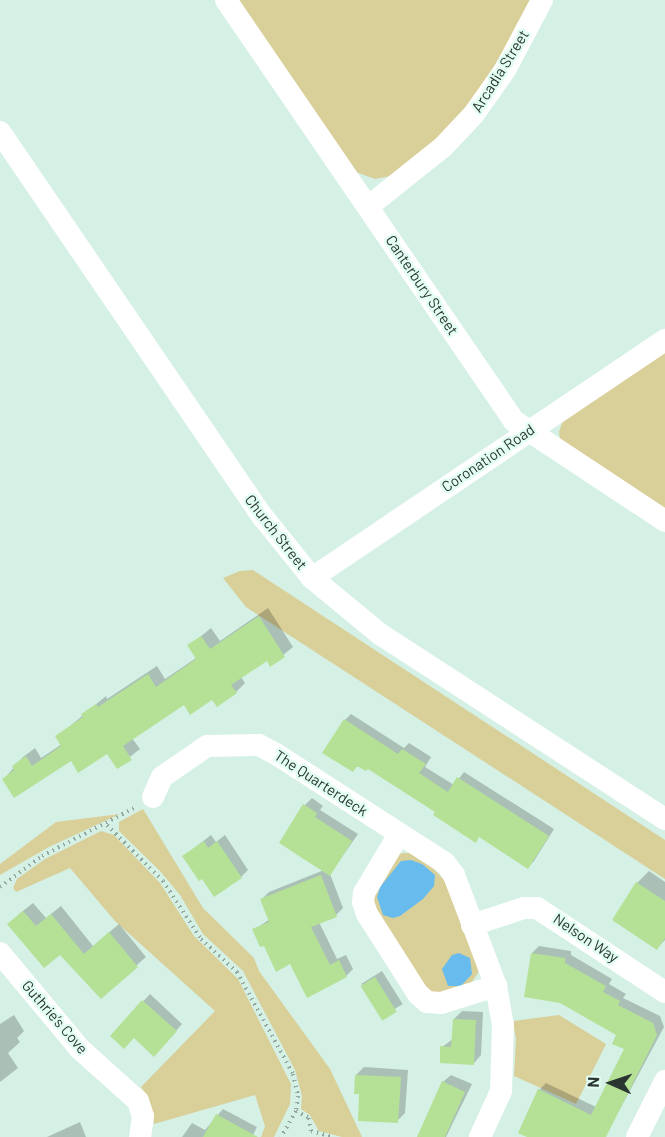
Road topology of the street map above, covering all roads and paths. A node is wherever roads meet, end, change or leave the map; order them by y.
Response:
1 (226, 0) edge
2 (542, 0) edge
3 (0, 132) edge
4 (369, 206) junction
5 (665, 340) edge
6 (528, 431) junction
7 (665, 521) edge
8 (312, 578) junction
9 (153, 797) joint
10 (665, 819) edge
11 (107, 825) junction
12 (399, 834) junction
13 (0, 887) edge
14 (472, 925) junction
15 (0, 953) edge
16 (496, 986) junction
17 (665, 992) edge
18 (665, 1081) edge
19 (296, 1111) junction
20 (140, 1137) edge
21 (281, 1137) edge
22 (333, 1137) edge
23 (480, 1137) edge
24 (637, 1137) edge

1 - 4 street, Canterbury Street
2 - 4 street, Arcadia Street
3 - 8 street, Church Street
4 - 6 street, Canterbury Street
5 - 6 street, Coronation Road
6 - 7 street, Canterbury Street
6 - 8 street, Coronation Road
8 - 10 street, Church Street
9 - 11 path
9 - 12 street, The Quarterdeck
11 - 13 path
11 - 19 path
12 - 14 street, The Quarterdeck
12 - 16 street
14 - 16 street
14 - 17 street, Nelson Way
15 - 20 street, Guthrie’s Cove
16 - 23 street
18 - 24 street
19 - 21 path
19 - 22 path

